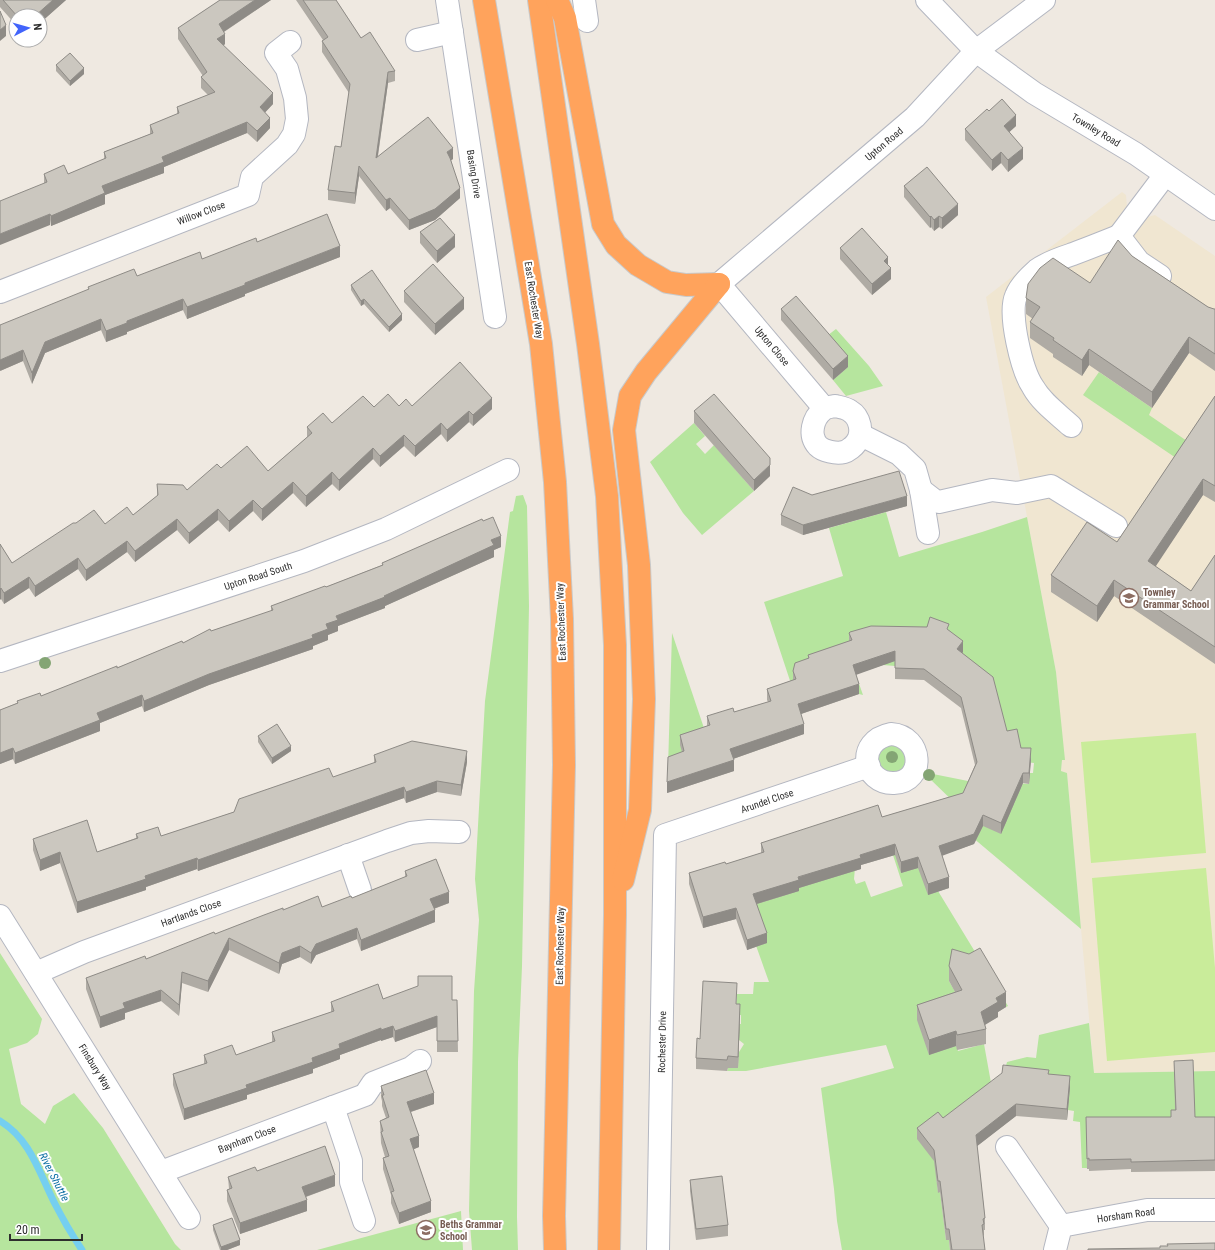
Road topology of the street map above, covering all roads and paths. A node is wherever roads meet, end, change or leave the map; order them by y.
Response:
1 (447, 0) edge
2 (484, 0) edge
3 (539, 0) edge
4 (558, 0) edge
5 (927, 0) edge
6 (1044, 0) edge
7 (452, 32) junction
8 (417, 40) dead end
9 (976, 51) junction
10 (276, 53) dead end
11 (1165, 175) junction
12 (1215, 209) edge
13 (1119, 236) junction
14 (719, 284) junction
15 (1177, 288) edge
16 (0, 292) edge
17 (495, 317) dead end
18 (824, 408) junction
19 (1071, 426) dead end
20 (861, 436) junction
21 (508, 470) dead end
22 (921, 490) junction
23 (1116, 526) dead end
24 (928, 533) dead end
25 (0, 661) edge
26 (869, 766) dead end
27 (459, 832) dead end
28 (665, 835) joint
29 (348, 855) junction
30 (360, 890) dead end
31 (615, 915) junction
32 (0, 916) edge
33 (36, 973) junction
34 (420, 1061) dead end
35 (333, 1107) junction
36 (1007, 1147) dead end
37 (161, 1172) junction
38 (1215, 1210) edge
39 (189, 1218) dead end
40 (364, 1221) dead end
41 (1060, 1226) junction
42 (555, 1250) edge
43 (609, 1250) edge
44 (658, 1250) edge
45 (1055, 1250) edge

1 - 7 street, Basing Drive
2 - 42 highway, East Rochester Way
3 - 31 highway
4 - 14 highway
5 - 9 street, Townley Road
6 - 9 street, Upton Road
7 - 8 street
7 - 17 street, Basing Drive
9 - 11 street, Townley Road
9 - 14 street, Upton Road
10 - 16 street, Willow Close
11 - 12 street, Townley Road
11 - 13 street
13 - 15 street
13 - 19 street
14 - 18 street, Upton Close
14 - 31 highway
18 - 20 street
18 - 20 street
20 - 22 street
21 - 25 street, Upton Road South
22 - 23 street
22 - 24 street
26 - 28 street, Arundel Close
27 - 29 street, Hartlands Close
28 - 44 street, Rochester Drive
29 - 30 street
29 - 33 street, Hartlands Close
31 - 43 highway
32 - 33 street, Finsbury Way
33 - 37 street, Finsbury Way
34 - 35 street, Baynham Close
35 - 37 street, Baynham Close
35 - 40 street
36 - 41 street
37 - 39 street, Finsbury Way
38 - 41 street, Horsham Road
41 - 45 street

